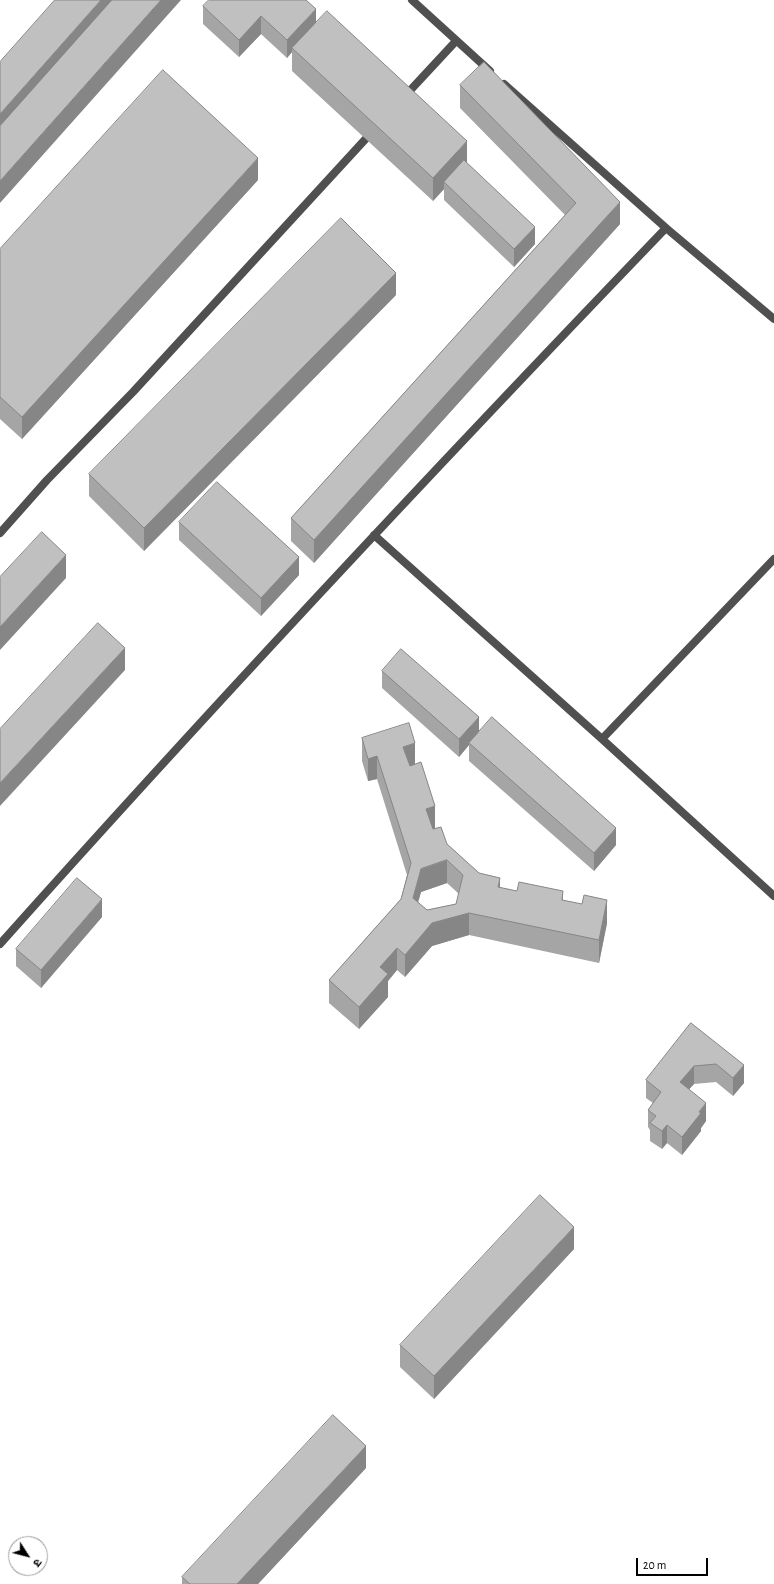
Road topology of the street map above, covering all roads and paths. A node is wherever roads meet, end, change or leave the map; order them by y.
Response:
1 (412, 0) edge
2 (456, 41) junction
3 (396, 105) edge
4 (380, 123) edge
5 (666, 228) junction
6 (774, 319) edge
7 (0, 533) edge
8 (374, 535) junction
9 (774, 559) edge
10 (602, 739) junction
11 (774, 896) edge
12 (0, 944) edge

1 - 2 street
2 - 3 street
2 - 5 street
4 - 7 street
5 - 6 street
5 - 8 street
8 - 10 street
8 - 12 street
9 - 10 street
10 - 11 street

